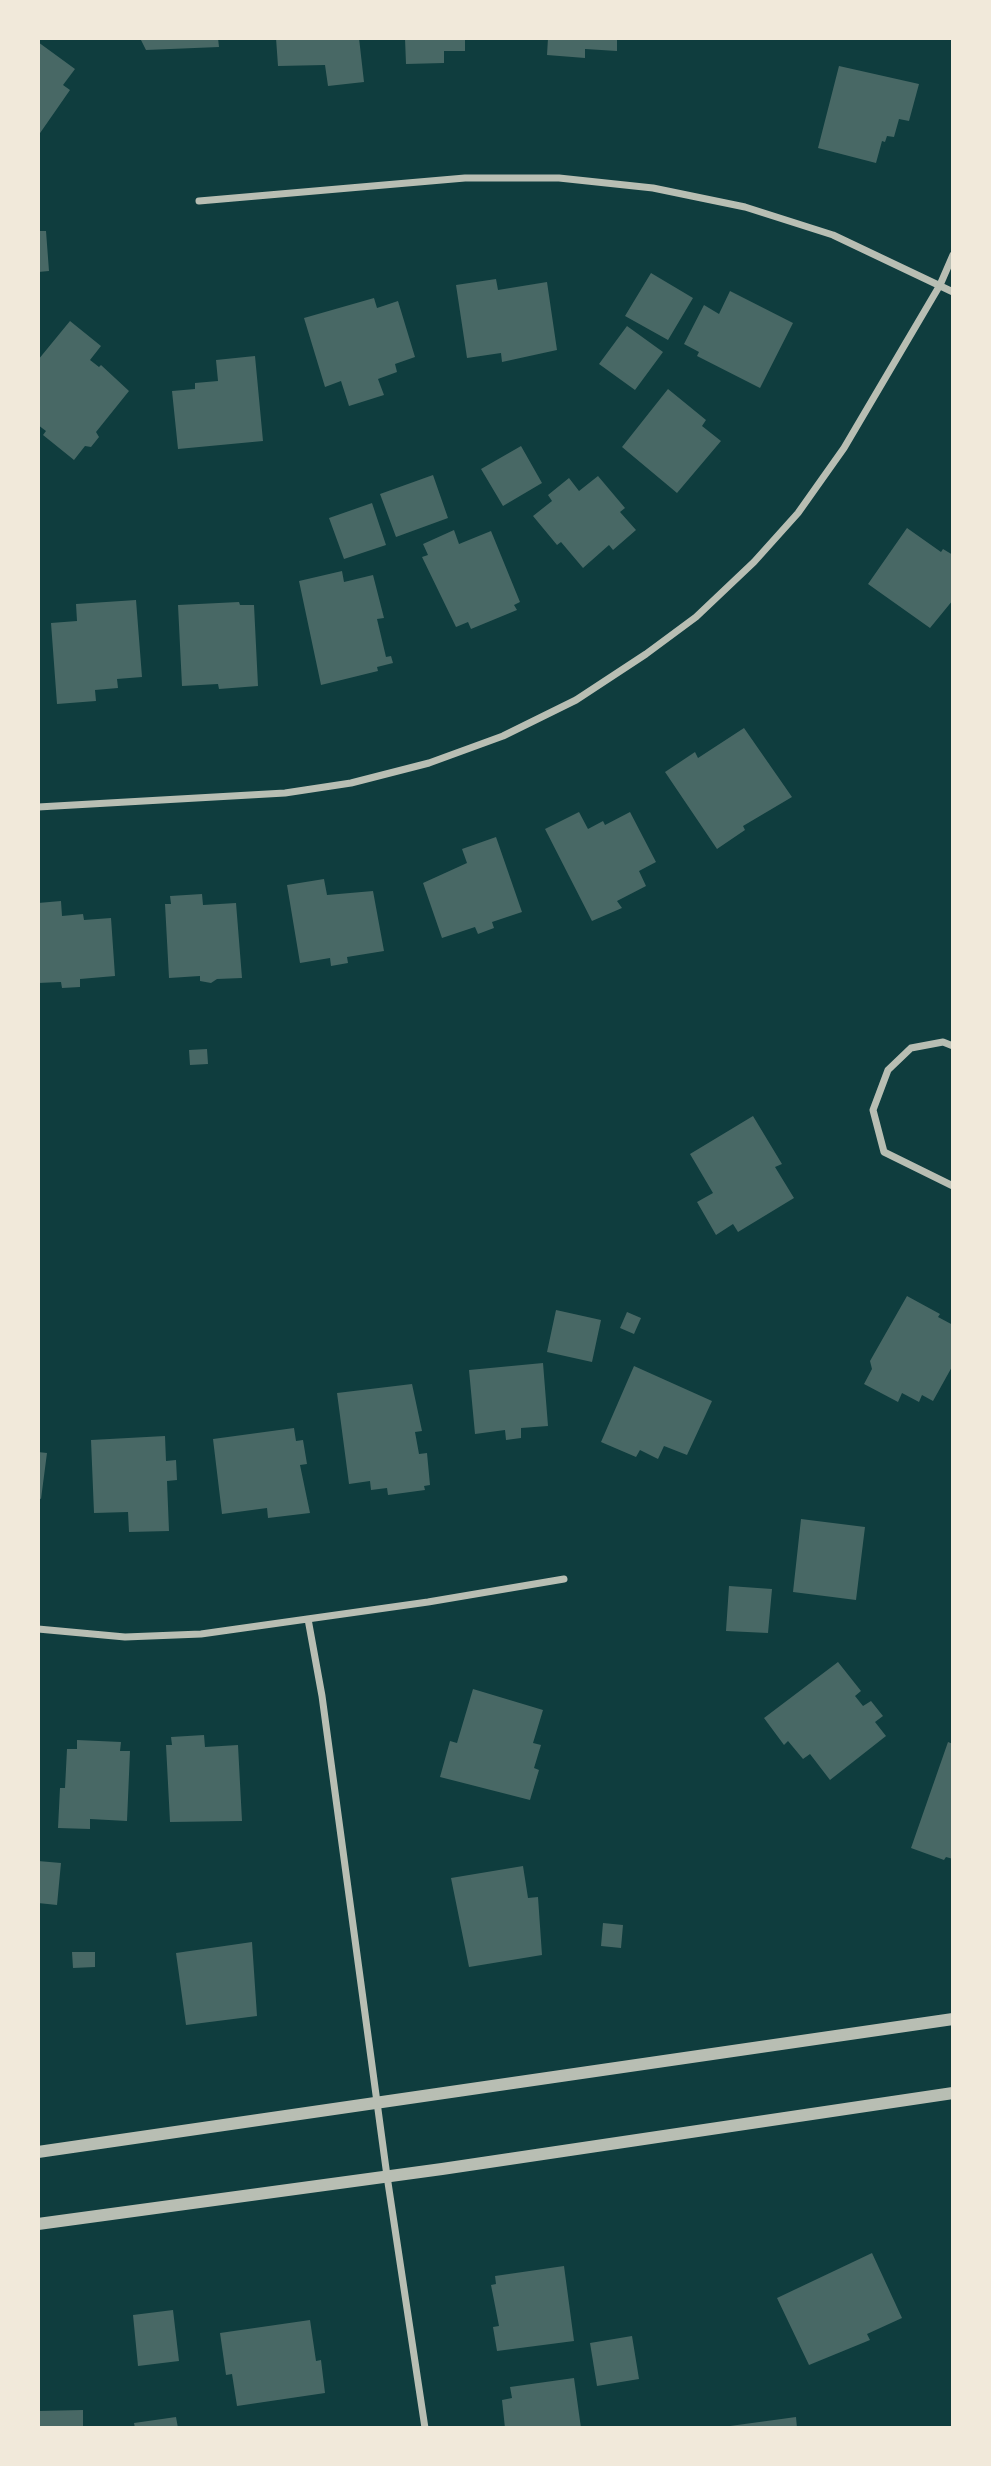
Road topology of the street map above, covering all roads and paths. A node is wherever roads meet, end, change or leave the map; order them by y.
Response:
1 (199, 201) dead end
2 (953, 255) edge
3 (940, 285) junction
4 (953, 292) edge
5 (38, 807) edge
6 (953, 1046) edge
7 (953, 1186) edge
8 (564, 1579) dead end
9 (308, 1619) junction
10 (38, 1629) edge
11 (953, 2019) edge
12 (953, 2093) edge
13 (377, 2104) junction
14 (38, 2152) edge
15 (387, 2176) junction
16 (38, 2224) edge
17 (425, 2427) edge

1 - 3 street
2 - 3 street
3 - 4 street
3 - 5 street
6 - 7 street
8 - 9 street
9 - 10 street
9 - 13 street
11 - 13 street
12 - 15 street
13 - 14 street
13 - 15 street
15 - 16 street
15 - 17 street

